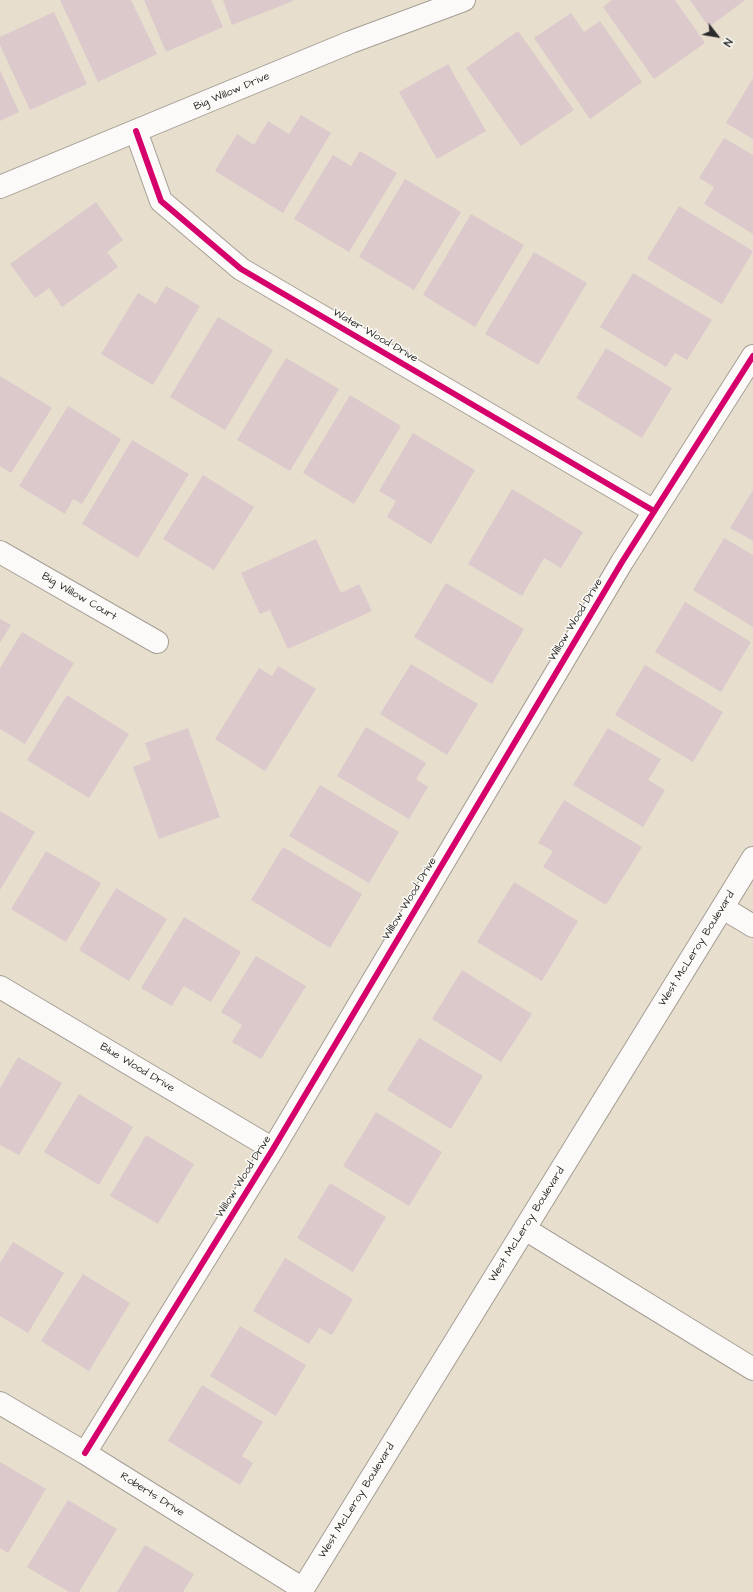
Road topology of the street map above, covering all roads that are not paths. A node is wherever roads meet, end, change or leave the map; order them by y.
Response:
1 (464, 0) edge
2 (136, 131) junction
3 (0, 187) edge
4 (753, 356) edge
5 (654, 511) junction
6 (0, 552) edge
7 (158, 642) dead end
8 (753, 858) edge
9 (723, 908) junction
10 (753, 926) edge
11 (0, 987) edge
12 (273, 1149) junction
13 (525, 1229) junction
14 (753, 1369) edge
15 (0, 1403) edge
16 (86, 1453) junction
17 (302, 1591) edge

1 - 2 street, Big Willow Drive
2 - 3 street, Big Willow Drive
2 - 5 street, Water Wood Drive
4 - 5 street, Willow Wood Drive
5 - 12 street, Willow Wood Drive
6 - 7 street, Big Willow Court
8 - 9 street, West McLeroy Boulevard
9 - 10 street
9 - 13 street, West McLeroy Boulevard
11 - 12 street, Blue Wood Drive
12 - 16 street, Willow Wood Drive
13 - 14 street
13 - 17 street, West McLeroy Boulevard
15 - 16 street, Roberts Drive
16 - 17 street, Roberts Drive

